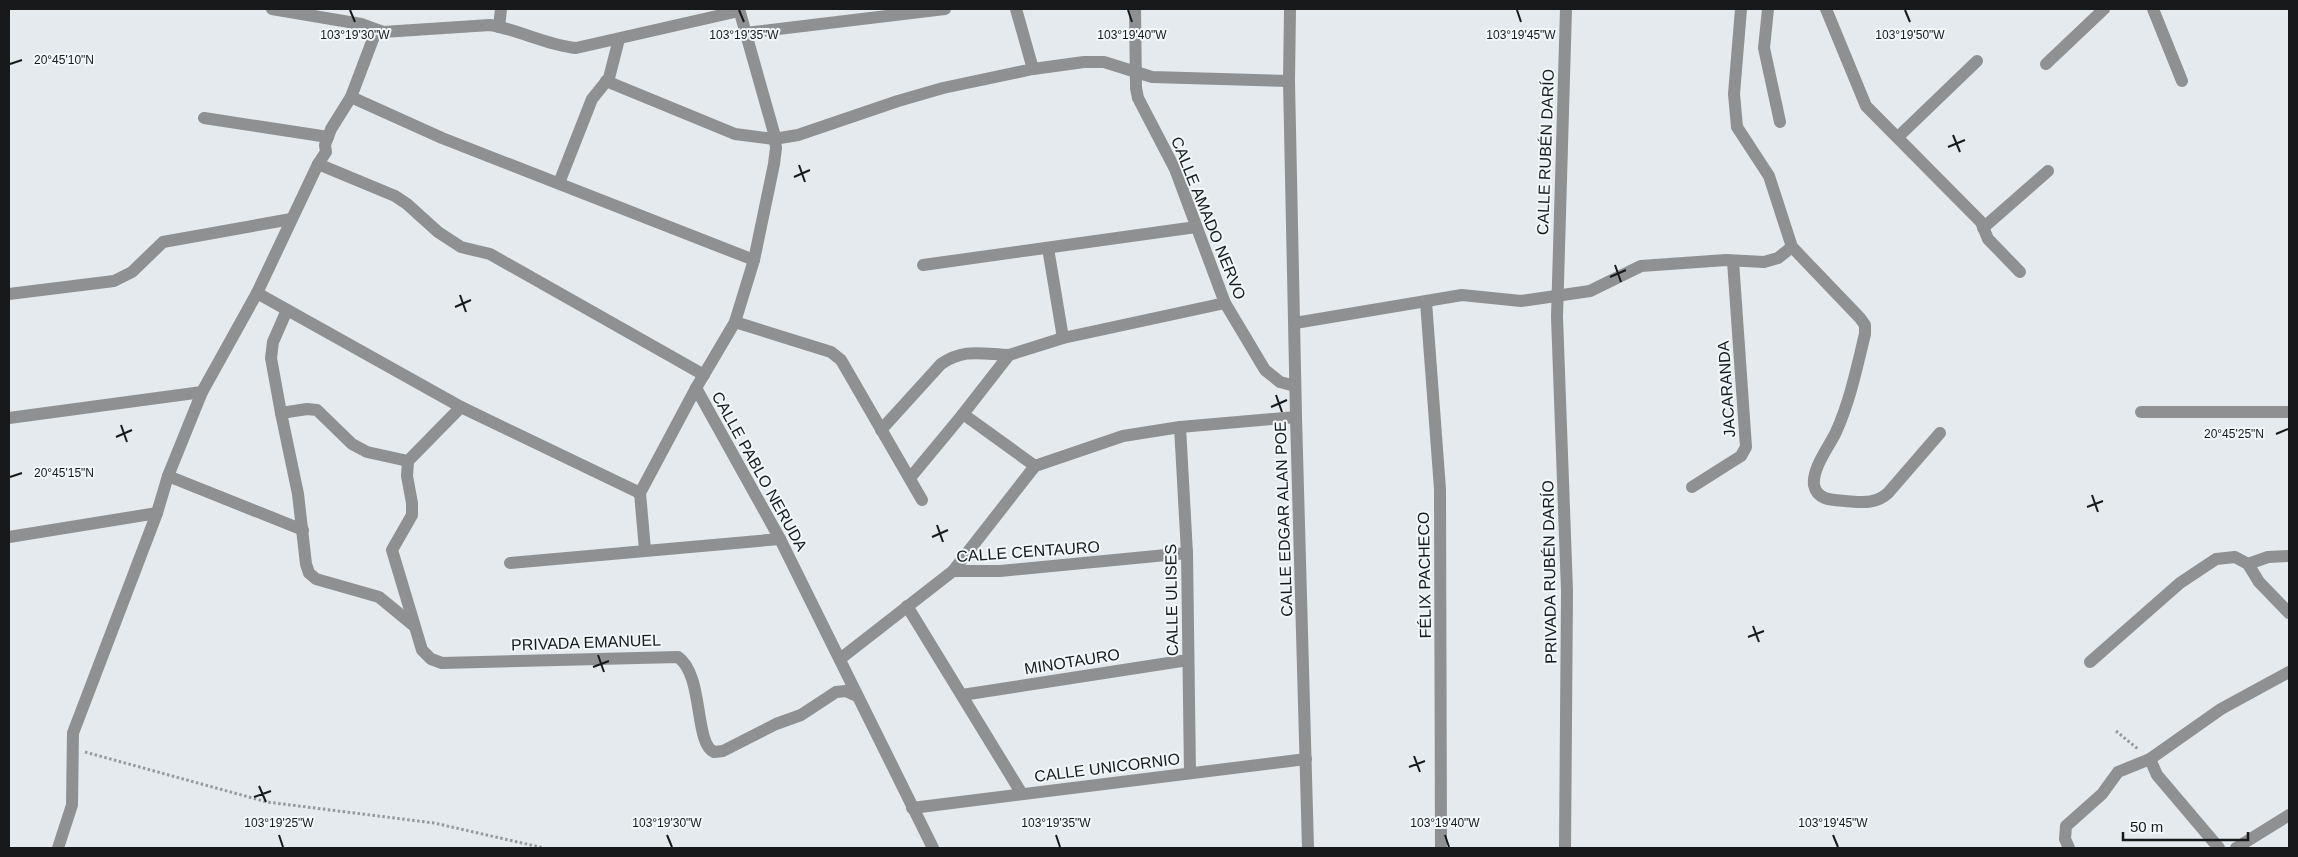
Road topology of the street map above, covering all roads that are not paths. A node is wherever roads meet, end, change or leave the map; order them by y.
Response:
1 (272, 9) edge
2 (500, 9) edge
3 (945, 9) edge
4 (1016, 9) edge
5 (1135, 9) edge
6 (1290, 9) edge
7 (1566, 9) edge
8 (1741, 9) edge
9 (1768, 9) edge
10 (1826, 9) edge
11 (2104, 9) edge
12 (2153, 9) edge
13 (739, 10) edge
14 (499, 27) junction
15 (376, 31) junction
16 (745, 33) junction
17 (619, 40) junction
18 (1976, 61) dead end
19 (2046, 64) dead end
20 (1034, 69) junction
21 (1136, 74) junction
22 (606, 81) junction
23 (1289, 81) junction
24 (2182, 81) dead end
25 (351, 97) junction
26 (204, 118) dead end
27 (1780, 122) dead end
28 (1898, 137) junction
29 (328, 138) junction
30 (774, 139) junction
31 (318, 164) junction
32 (2048, 172) dead end
33 (559, 184) junction
34 (291, 219) junction
35 (1196, 227) junction
36 (1984, 228) junction
37 (1792, 247) junction
38 (1048, 248) junction
39 (754, 260) junction
40 (1733, 261) junction
41 (923, 265) dead end
42 (2020, 272) dead end
43 (256, 293) junction
44 (9, 294) edge
45 (1557, 296) junction
46 (1426, 302) junction
47 (1225, 303) junction
48 (288, 310) junction
49 (735, 322) junction
50 (1295, 323) junction
51 (1063, 338) junction
52 (1009, 354) junction
53 (704, 375) junction
54 (1295, 386) junction
55 (696, 388) junction
56 (202, 392) junction
57 (461, 407) junction
58 (281, 412) junction
59 (2141, 412) dead end
60 (2289, 412) edge
61 (963, 414) junction
62 (1296, 417) junction
63 (9, 418) edge
64 (1180, 427) junction
65 (881, 430) junction
66 (1940, 433) dead end
67 (408, 461) junction
68 (1035, 466) junction
69 (168, 476) junction
70 (910, 478) junction
71 (1692, 486) dead end
72 (640, 493) junction
73 (922, 500) dead end
74 (157, 514) junction
75 (303, 530) junction
76 (9, 537) edge
77 (780, 539) junction
78 (645, 550) junction
79 (1188, 553) junction
80 (2289, 556) edge
81 (510, 563) dead end
82 (2248, 564) junction
83 (953, 571) junction
84 (907, 606) junction
85 (2289, 613) edge
86 (415, 627) junction
87 (840, 660) junction
88 (1188, 660) junction
89 (2090, 662) dead end
90 (2289, 672) edge
91 (962, 695) junction
92 (857, 696) junction
93 (2150, 758) junction
94 (1306, 759) junction
95 (1190, 773) junction
96 (1022, 794) junction
97 (912, 808) junction
98 (2289, 815) edge
99 (58, 848) edge
100 (933, 848) edge
101 (1308, 848) edge
102 (1441, 848) edge
103 (1565, 848) edge
104 (2069, 848) edge
105 (2219, 848) edge
106 (2236, 848) edge

1 - 15 street
2 - 14 street
3 - 16 street
4 - 20 street
5 - 21 street, CALLE AMADO NERVO
6 - 23 street, CALLE EDGAR ALAN POE
7 - 45 street, CALLE RUBÉN DARÍO
8 - 37 street
9 - 27 street
10 - 28 street
11 - 19 street
12 - 24 street
13 - 16 street, CALLE PABLO NERUDA
13 - 17 street
14 - 15 street
14 - 17 street
15 - 25 street
16 - 30 street, CALLE PABLO NERUDA
17 - 22 street
18 - 28 street
20 - 21 street
20 - 30 street
21 - 23 street
21 - 35 street, CALLE AMADO NERVO
22 - 30 street
22 - 33 street
23 - 50 street, CALLE EDGAR ALAN POE
25 - 29 street
25 - 33 street
26 - 29 street
28 - 36 street
29 - 31 street
30 - 39 street, CALLE PABLO NERUDA
31 - 34 street
31 - 53 street
32 - 36 street
33 - 39 street
34 - 43 street
34 - 44 street
35 - 38 street
35 - 47 street, CALLE AMADO NERVO
36 - 42 street
37 - 40 street
37 - 66 street
38 - 41 street
38 - 51 street
39 - 49 street, CALLE PABLO NERUDA
40 - 45 street
40 - 71 street, JACARANDA
43 - 48 street
43 - 56 street
45 - 46 street
45 - 103 street, PRIVADA RUBÉN DARÍO
46 - 50 street
46 - 102 street, FÉLIX PACHECO
47 - 51 street
47 - 54 street, CALLE AMADO NERVO
48 - 57 street
48 - 58 street
49 - 53 street, CALLE PABLO NERUDA
49 - 65 street
50 - 54 street, CALLE EDGAR ALAN POE
51 - 52 street
52 - 61 street
52 - 65 street
53 - 55 street, CALLE PABLO NERUDA
54 - 62 street, CALLE EDGAR ALAN POE
55 - 72 street
55 - 77 street, CALLE PABLO NERUDA
56 - 63 street
56 - 69 street
57 - 67 street
57 - 72 street
58 - 67 street
58 - 75 street
59 - 60 street
61 - 68 street
61 - 70 street
62 - 64 street
62 - 94 street, CALLE EDGAR ALAN POE
64 - 68 street
64 - 79 street, CALLE ULISES
65 - 70 street
67 - 86 street, PRIVADA EMANUEL
68 - 83 street
69 - 74 street
69 - 75 street
70 - 73 street
72 - 78 street
74 - 76 street
74 - 99 street
75 - 86 street
77 - 78 street
77 - 87 street, CALLE PABLO NERUDA
78 - 81 street
79 - 83 street, CALLE CENTAURO
79 - 88 street, CALLE ULISES
80 - 82 street
82 - 85 street
82 - 89 street
83 - 84 street, CALLE CENTAURO
84 - 87 street, CALLE CENTAURO
84 - 91 street
86 - 92 street, PRIVADA EMANUEL
87 - 92 street, CALLE PABLO NERUDA
88 - 91 street, MINOTAURO
88 - 95 street, CALLE ULISES
90 - 93 street
91 - 96 street
92 - 97 street, CALLE PABLO NERUDA
93 - 104 street
93 - 105 street
94 - 95 street, CALLE UNICORNIO
94 - 101 street, CALLE EDGAR ALAN POE
95 - 96 street, CALLE UNICORNIO
96 - 97 street, CALLE UNICORNIO
97 - 100 street, CALLE PABLO NERUDA
98 - 106 street

